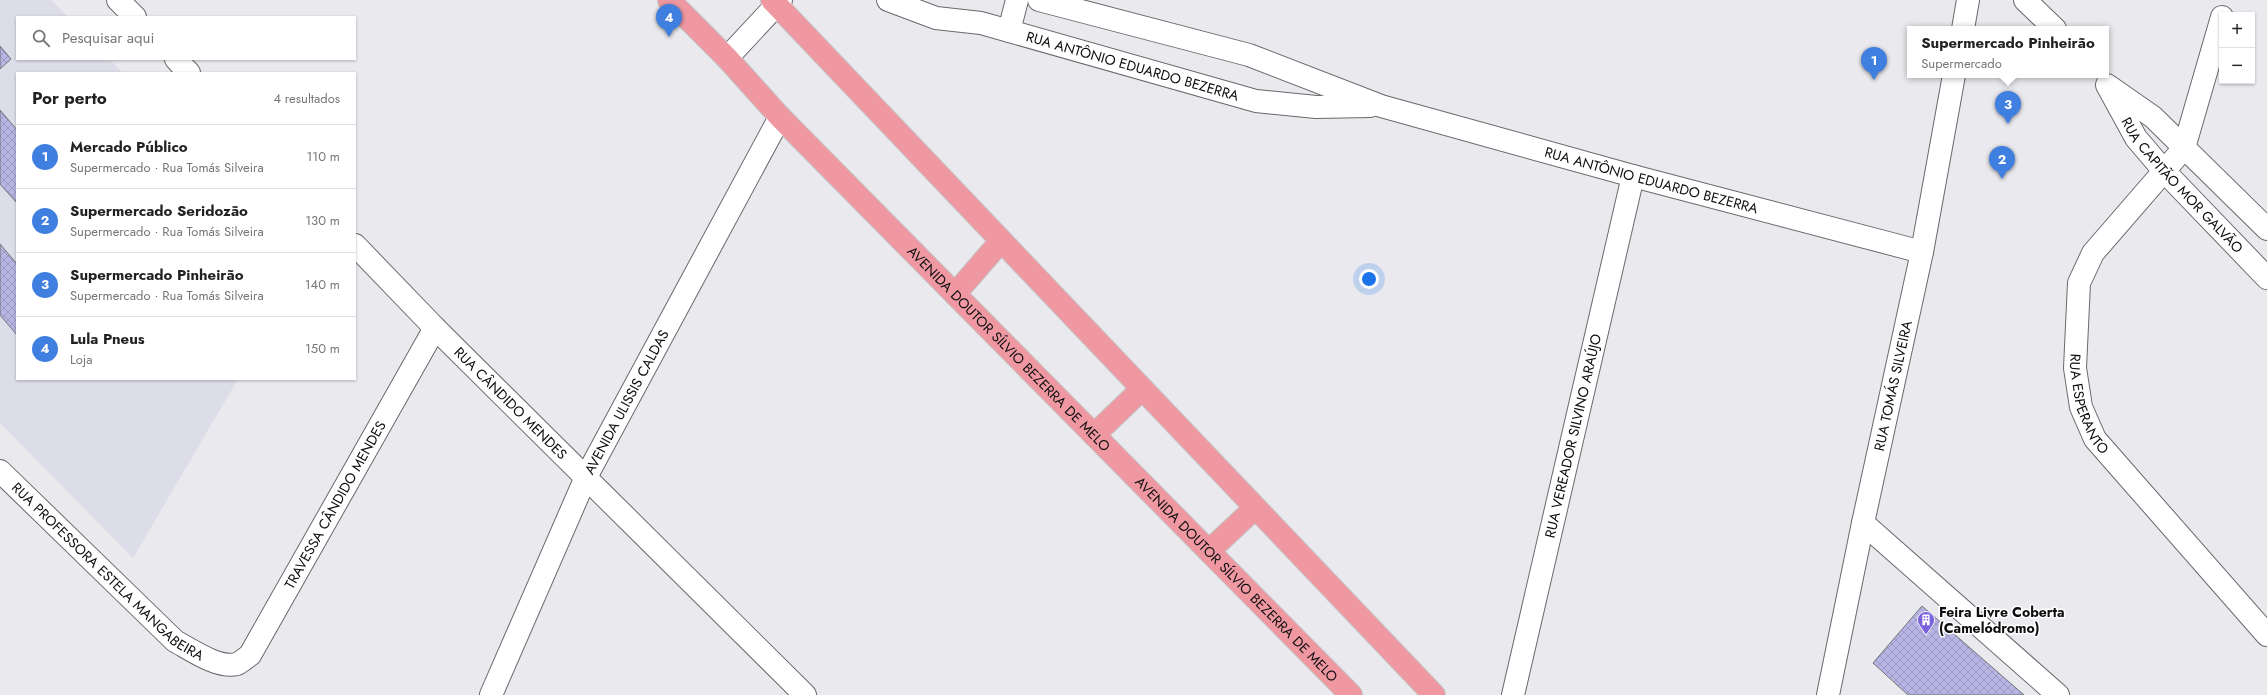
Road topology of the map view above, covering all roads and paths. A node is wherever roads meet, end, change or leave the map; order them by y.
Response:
1 (118, 0) edge
2 (888, 0) edge
3 (1017, 0) edge
4 (1039, 0) edge
5 (1968, 0) edge
6 (2025, 0) edge
7 (2227, 0) edge
8 (672, 1) edge
9 (776, 1) edge
10 (2223, 12) edge
11 (134, 16) edge
12 (1964, 26) edge
13 (2052, 26) edge
14 (2219, 26) edge
15 (1009, 31) junction
16 (727, 58) junction
17 (177, 60) edge
18 (188, 72) edge
19 (1953, 78) edge
20 (2102, 80) edge
21 (1381, 106) junction
22 (780, 117) junction
23 (2184, 148) junction
24 (2165, 172) junction
25 (1633, 176) junction
26 (2267, 229) edge
27 (1002, 241) junction
28 (356, 246) edge
29 (1922, 252) junction
30 (2267, 278) edge
31 (955, 294) junction
32 (435, 328) junction
33 (1142, 389) junction
34 (1094, 435) junction
35 (0, 471) edge
36 (586, 477) junction
37 (1255, 508) junction
38 (1863, 523) junction
39 (1209, 551) junction
40 (2267, 635) edge
41 (223, 663) joint
42 (1833, 692) edge
43 (491, 695) edge
44 (805, 695) edge
45 (1351, 695) edge
46 (1434, 695) edge
47 (1513, 695) edge
48 (2058, 695) edge

1 - 11 street
2 - 15 street, RUA ANTÔNIO EDUARDO BEZERRA
3 - 15 street
4 - 21 street, RUA ANTÔNIO EDUARDO BEZERRA
5 - 12 street
6 - 13 street
7 - 10 street
8 - 16 highway, AVENIDA DOUTOR SÍLVIO BEZERRA DE MELO
9 - 16 street
9 - 27 highway
14 - 23 street
15 - 21 street, RUA ANTÔNIO EDUARDO BEZERRA
16 - 22 highway, AVENIDA DOUTOR SÍLVIO BEZERRA DE MELO
17 - 18 street
19 - 29 street, RUA TOMÁS SILVEIRA
20 - 23 street, RUA CAPITÃO MOR GALVÃO
20 - 24 street, RUA CAPITÃO MOR GALVÃO
21 - 25 street, RUA ANTÔNIO EDUARDO BEZERRA
22 - 31 highway, AVENIDA DOUTOR SÍLVIO BEZERRA DE MELO
22 - 36 street, AVENIDA ULISSIS CALDAS
23 - 24 street, RUA ESPERANTO
23 - 26 street, RUA CAPITÃO MOR GALVÃO
24 - 30 street, RUA CAPITÃO MOR GALVÃO
24 - 40 street, RUA ESPERANTO
25 - 29 street, RUA ANTÔNIO EDUARDO BEZERRA
25 - 47 street, RUA VEREADOR SILVINO ARAÚJO
27 - 31 highway
27 - 33 highway
28 - 32 street, RUA CÂNDIDO MENDES
29 - 38 street, RUA TOMÁS SILVEIRA
31 - 34 highway, AVENIDA DOUTOR SÍLVIO BEZERRA DE MELO
32 - 36 street, RUA CÂNDIDO MENDES
32 - 41 street, TRAVESSA CÂNDIDO MENDES
33 - 34 highway
33 - 37 highway
34 - 39 highway, AVENIDA DOUTOR SÍLVIO BEZERRA DE MELO
35 - 41 street, RUA PROFESSORA ESTELA MANGABEIRA
36 - 43 street, AVENIDA ULISSIS CALDAS
36 - 44 street, RUA CÂNDIDO MENDES
37 - 39 highway
37 - 46 highway
38 - 42 street, RUA TOMÁS SILVEIRA
38 - 48 street
39 - 45 highway, AVENIDA DOUTOR SÍLVIO BEZERRA DE MELO

